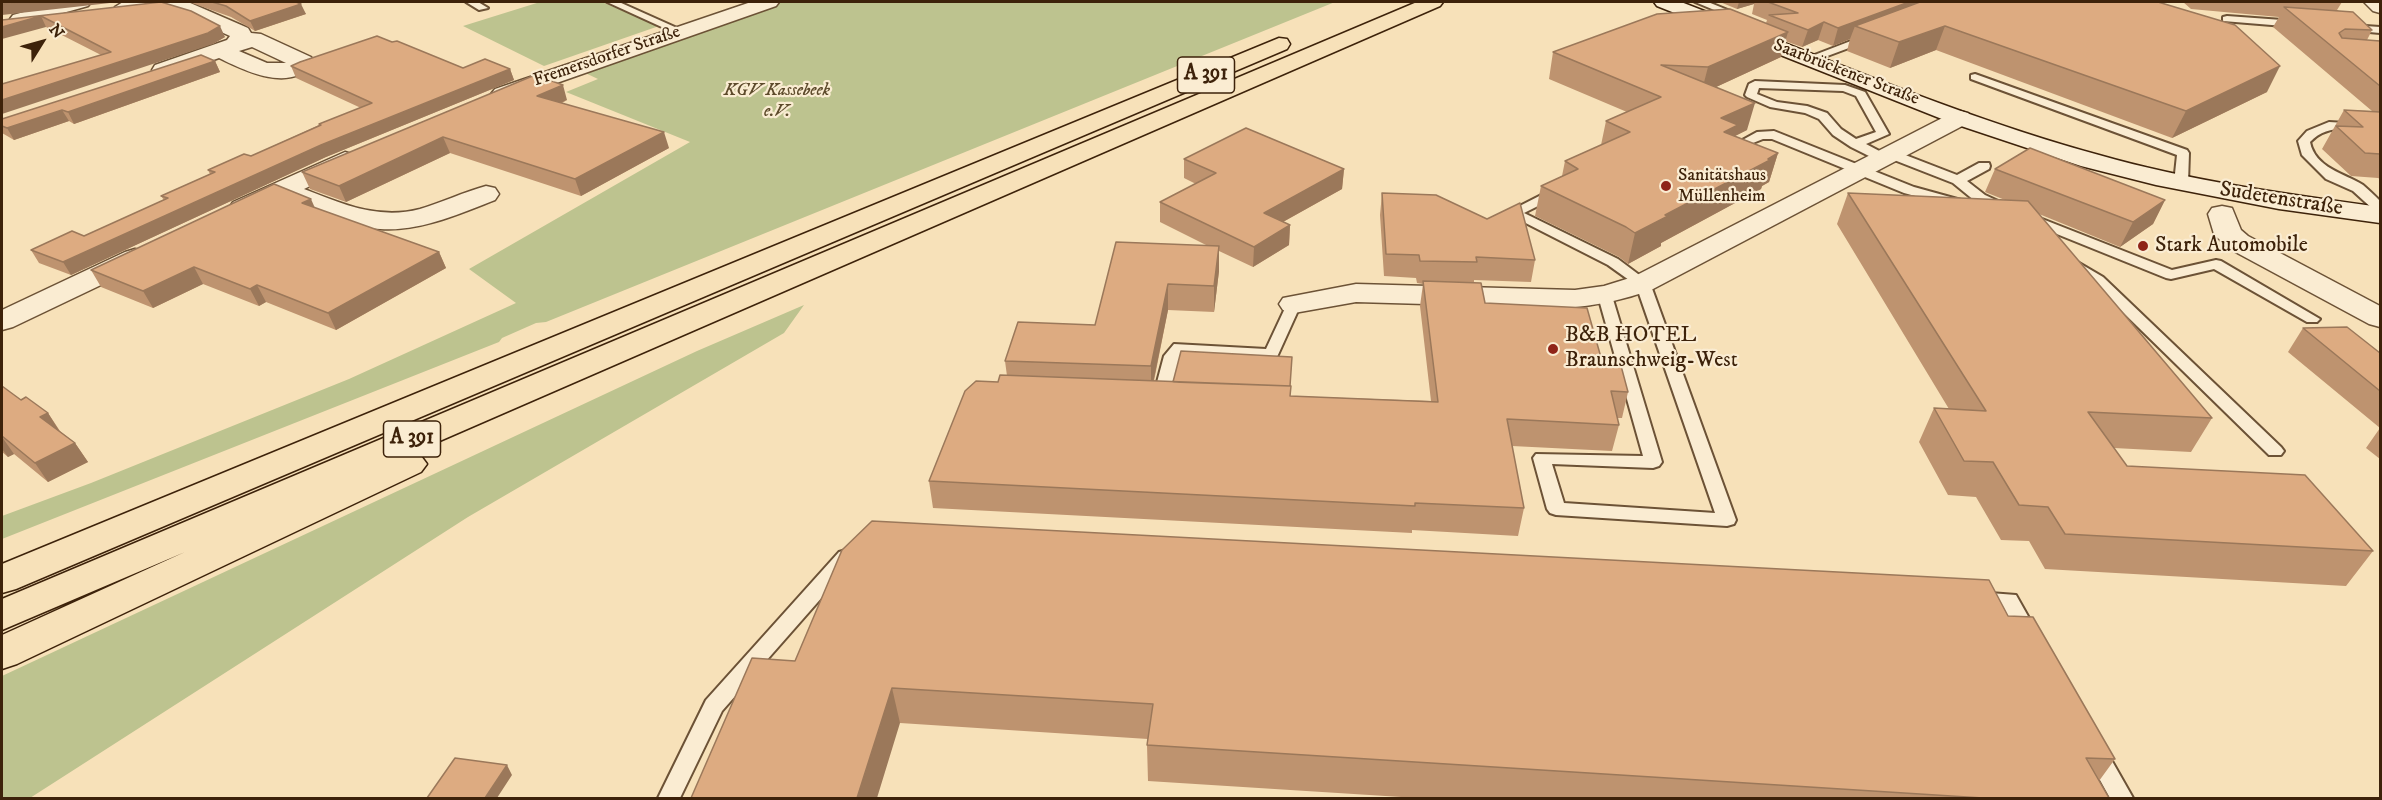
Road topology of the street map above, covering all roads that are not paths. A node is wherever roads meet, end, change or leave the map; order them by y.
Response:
1 (471, 2) edge
2 (612, 2) edge
3 (769, 2) edge
4 (1383, 2) edge
5 (1432, 2) edge
6 (1454, 2) edge
7 (2374, 2) edge
8 (180, 4) edge
9 (94, 7) edge
10 (1678, 7) edge
11 (2380, 7) edge
12 (483, 8) dead end
13 (1754, 8) dead end
14 (1733, 15) junction
15 (2227, 19) dead end
16 (11, 21) edge
17 (2310, 25) edge
18 (1753, 28) junction
19 (2345, 28) edge
20 (2380, 30) edge
21 (681, 32) junction
22 (1881, 33) edge
23 (1810, 59) junction
24 (1285, 66) junction
25 (145, 76) edge
26 (1975, 77) dead end
27 (481, 102) edge
28 (1960, 118) junction
29 (2380, 129) edge
30 (1743, 143) edge
31 (367, 150) edge
32 (1873, 156) junction
33 (1983, 166) dead end
34 (1958, 180) junction
35 (2181, 183) junction
36 (281, 189) junction
37 (1553, 193) edge
38 (486, 194) dead end
39 (2380, 208) edge
40 (2222, 214) dead end
41 (2380, 215) edge
42 (217, 220) edge
43 (2036, 237) edge
44 (152, 250) edge
45 (2062, 255) edge
46 (824, 263) junction
47 (1643, 283) junction
48 (1605, 296) junction
49 (1294, 304) joint
50 (2380, 318) edge
51 (2312, 319) dead end
52 (2, 321) edge
53 (1160, 401) edge
54 (2275, 451) dead end
55 (141, 521) junction
56 (856, 546) edge
57 (2, 567) edge
58 (2, 579) edge
59 (1961, 598) edge
60 (2, 615) edge
61 (2038, 652) edge
62 (2, 653) edge
63 (2086, 736) edge
64 (669, 798) edge
65 (2122, 798) edge

1 - 12 lane
2 - 21 lane
3 - 21 street, Fremersdorfer Straße
4 - 55 highway, A 391
5 - 24 highway, A 391
6 - 24 highway
7 - 11 street
8 - 9 street
8 - 25 street
9 - 16 street
10 - 14 lane
10 - 18 street, Saarbrückener Straße
13 - 14 lane
14 - 18 lane
15 - 17 lane
18 - 23 street, Saarbrückener Straße
19 - 20 lane
21 - 27 street, Fremersdorfer Straße
22 - 23 lane
23 - 28 street, Saarbrückener Straße
24 - 46 highway, A 391
26 - 35 lane
28 - 32 street, Saarbrückener Straße
28 - 35 street, Saarbrückener Straße
29 - 39 lane
30 - 32 lane
31 - 36 street
32 - 32 lane
32 - 34 lane
32 - 43 lane
32 - 47 street, Saarbrückener Straße
33 - 34 lane
34 - 51 lane
35 - 41 street, Sudetenstraße
36 - 38 street
36 - 42 street
37 - 47 lane
40 - 50 street
44 - 52 street
45 - 54 lane
46 - 60 highway, A 391
46 - 62 highway
47 - 48 street, Saarbrückener Straße
47 - 48 lane
48 - 49 street, Saarbrückener Straße
49 - 53 lane
55 - 57 highway
55 - 58 highway, A 391
56 - 64 lane
59 - 61 lane
63 - 65 lane

